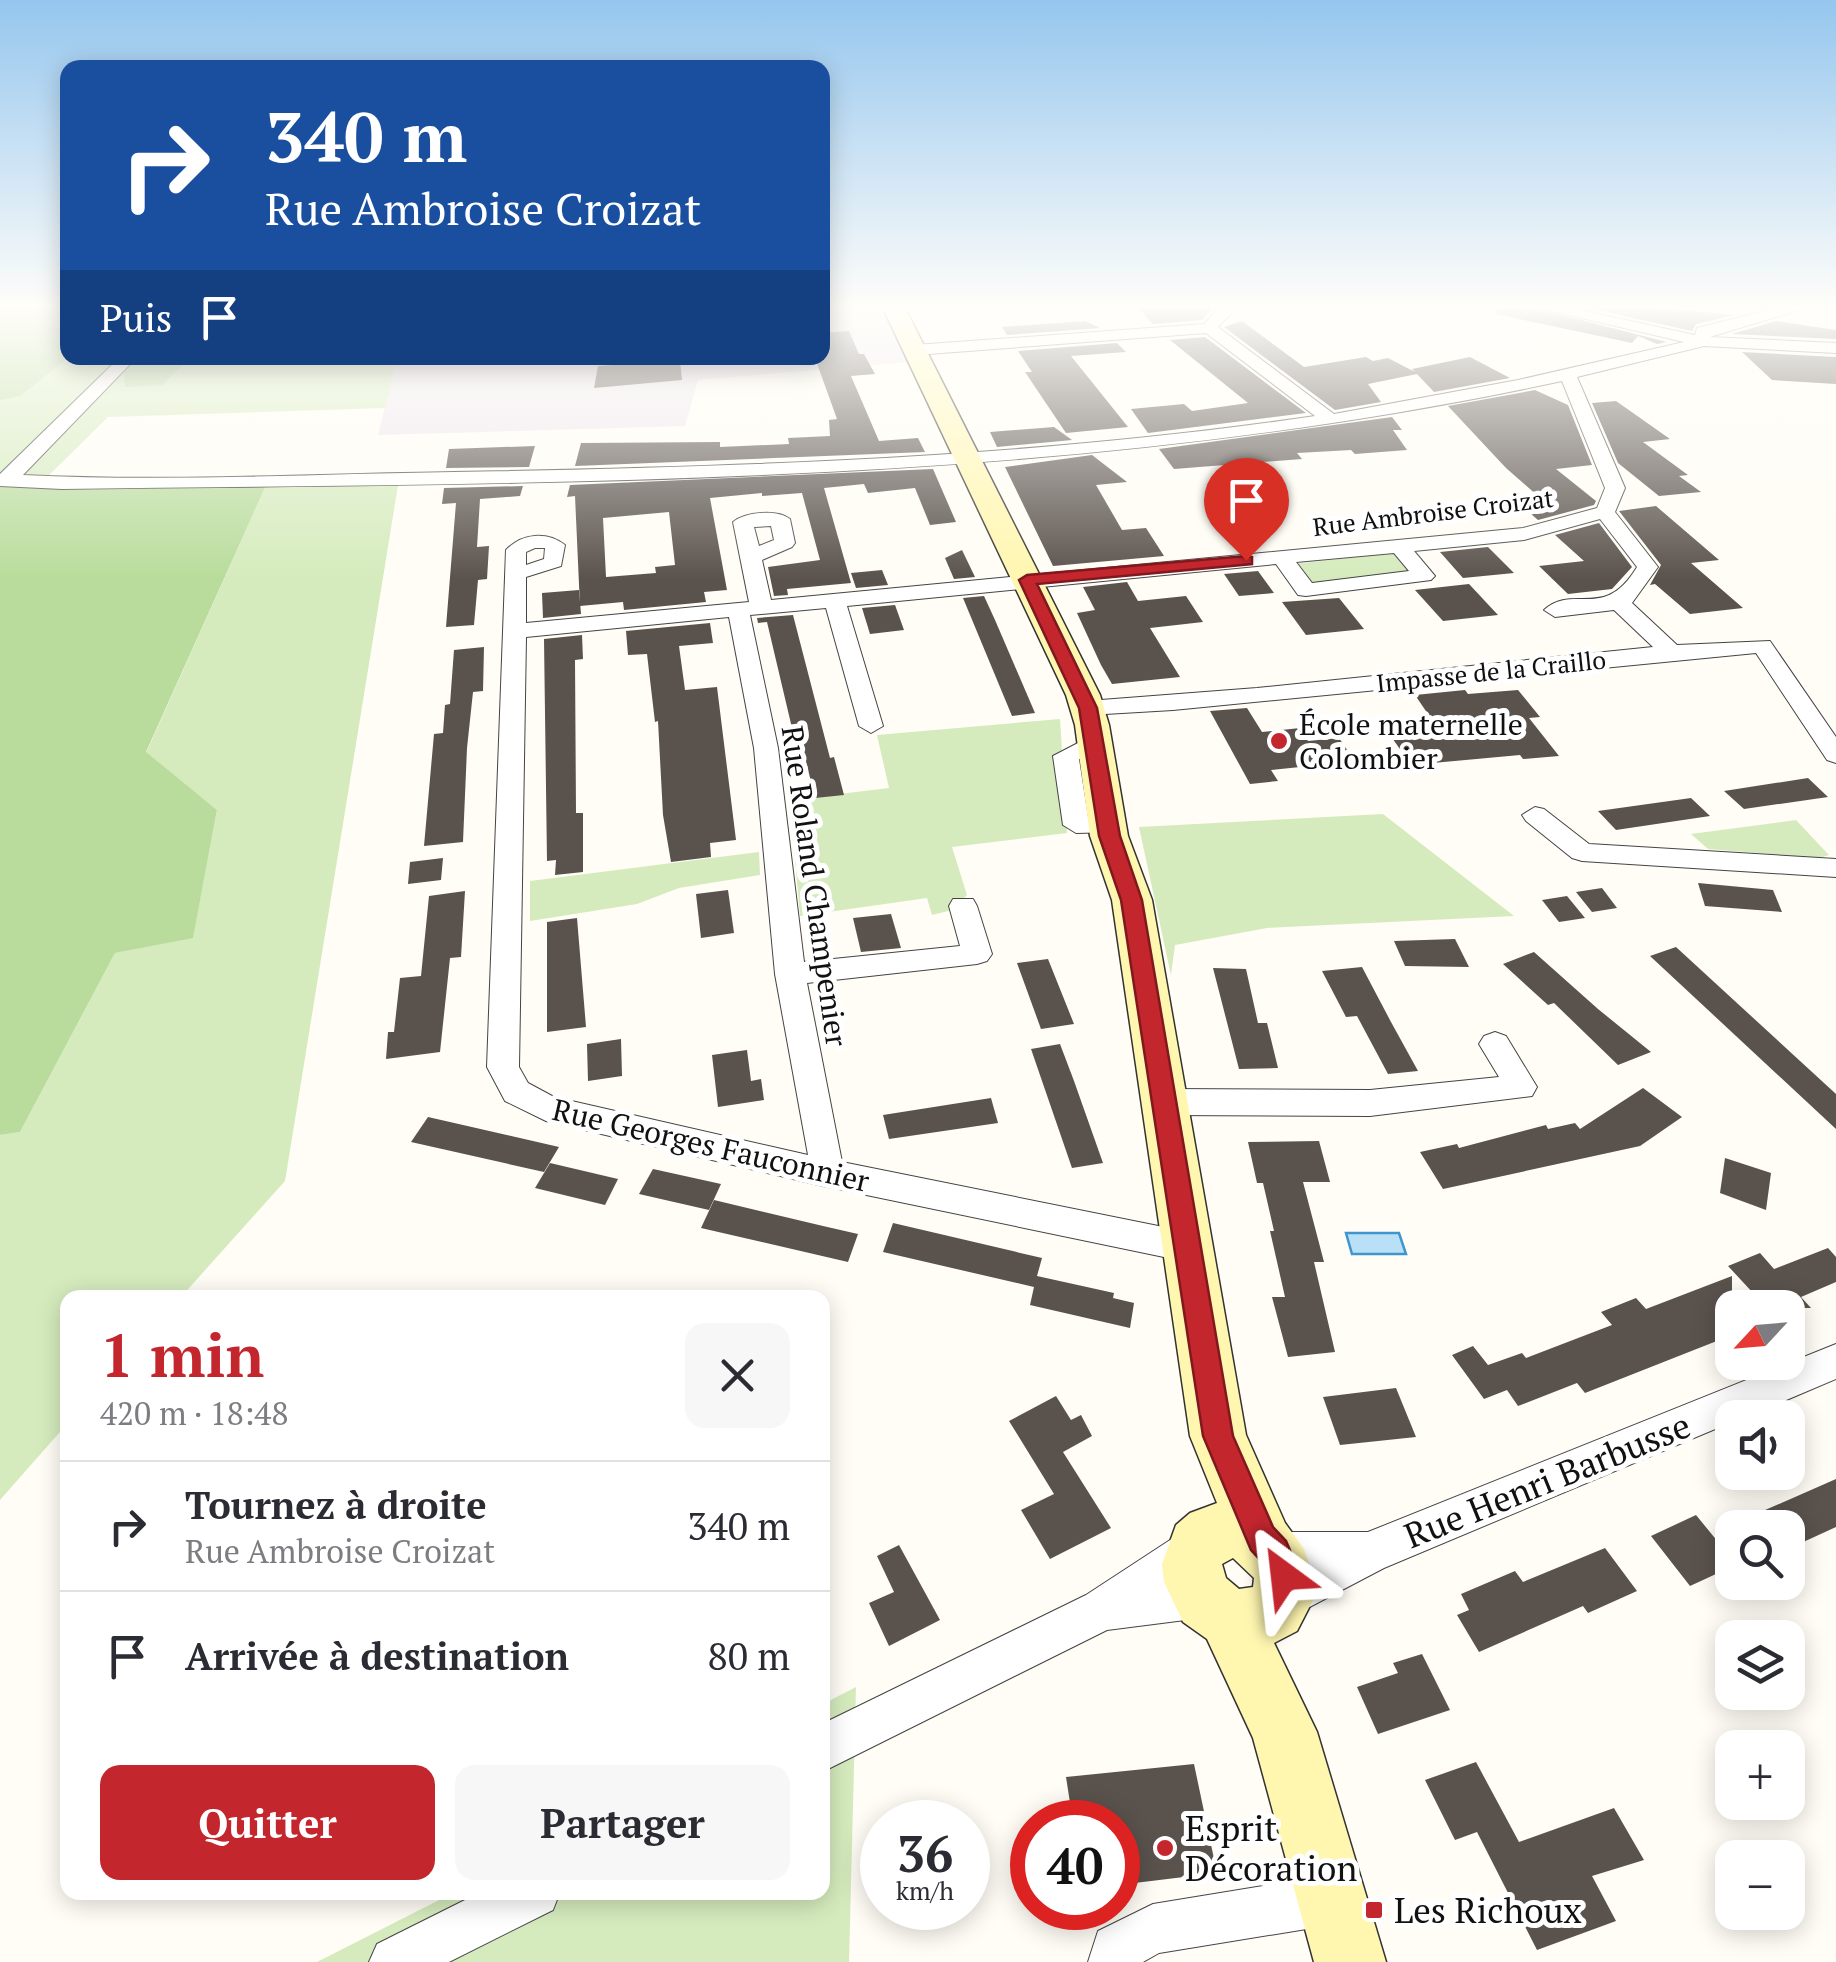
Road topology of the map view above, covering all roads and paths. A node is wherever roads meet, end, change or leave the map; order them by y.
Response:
1 (90, 396) edge
2 (936, 396) edge
3 (1299, 396) edge
4 (1453, 396) edge
5 (1577, 396) edge
6 (1328, 418) junction
7 (964, 456) junction
8 (4, 480) edge
9 (1605, 512) junction
10 (1400, 546) junction
11 (750, 557) dead end
12 (1281, 558) junction
13 (514, 573) dead end
14 (1027, 580) junction
15 (834, 599) junction
16 (1619, 603) junction
17 (749, 607) junction
18 (1555, 610) dead end
19 (515, 630) junction
20 (1670, 651) junction
21 (871, 726) dead end
22 (1092, 729) junction
23 (1836, 756) edge
24 (1535, 814) dead end
25 (1836, 868) edge
26 (963, 906) dead end
27 (790, 974) junction
28 (1494, 1044) dead end
29 (1164, 1102) junction
30 (823, 1172) junction
31 (1188, 1248) junction
32 (1836, 1361) edge
33 (1241, 1574) junction
34 (830, 1745) edge
35 (519, 1900) edge
36 (1340, 1931) edge
37 (396, 1962) edge
38 (1114, 1962) edge

1 - 8 street
2 - 7 street
3 - 6 street
4 - 6 street
5 - 9 street
6 - 7 street
7 - 8 street
7 - 14 street
9 - 10 street, Rue Ambroise Croizat
9 - 16 street
10 - 12 street, Rue Ambroise Croizat
10 - 12 street
11 - 17 street
12 - 14 street, Rue Ambroise Croizat
13 - 19 street, Rue Georges Fauconnier
14 - 15 street
14 - 22 street
15 - 17 street
15 - 21 street
16 - 18 street
16 - 20 street
17 - 19 street
17 - 27 street, Rue Roland Champenier
19 - 30 street, Rue Georges Fauconnier
20 - 22 street, Impasse de la Craillo
20 - 23 street, Impasse de la Craillo
22 - 29 street
24 - 25 street
26 - 27 street
27 - 30 street, Rue Roland Champenier
28 - 29 street
29 - 31 street
30 - 31 street, Rue Georges Fauconnier
31 - 33 street
32 - 33 street, Rue Henri Barbusse
33 - 34 street
33 - 36 street
35 - 37 street
36 - 38 street

